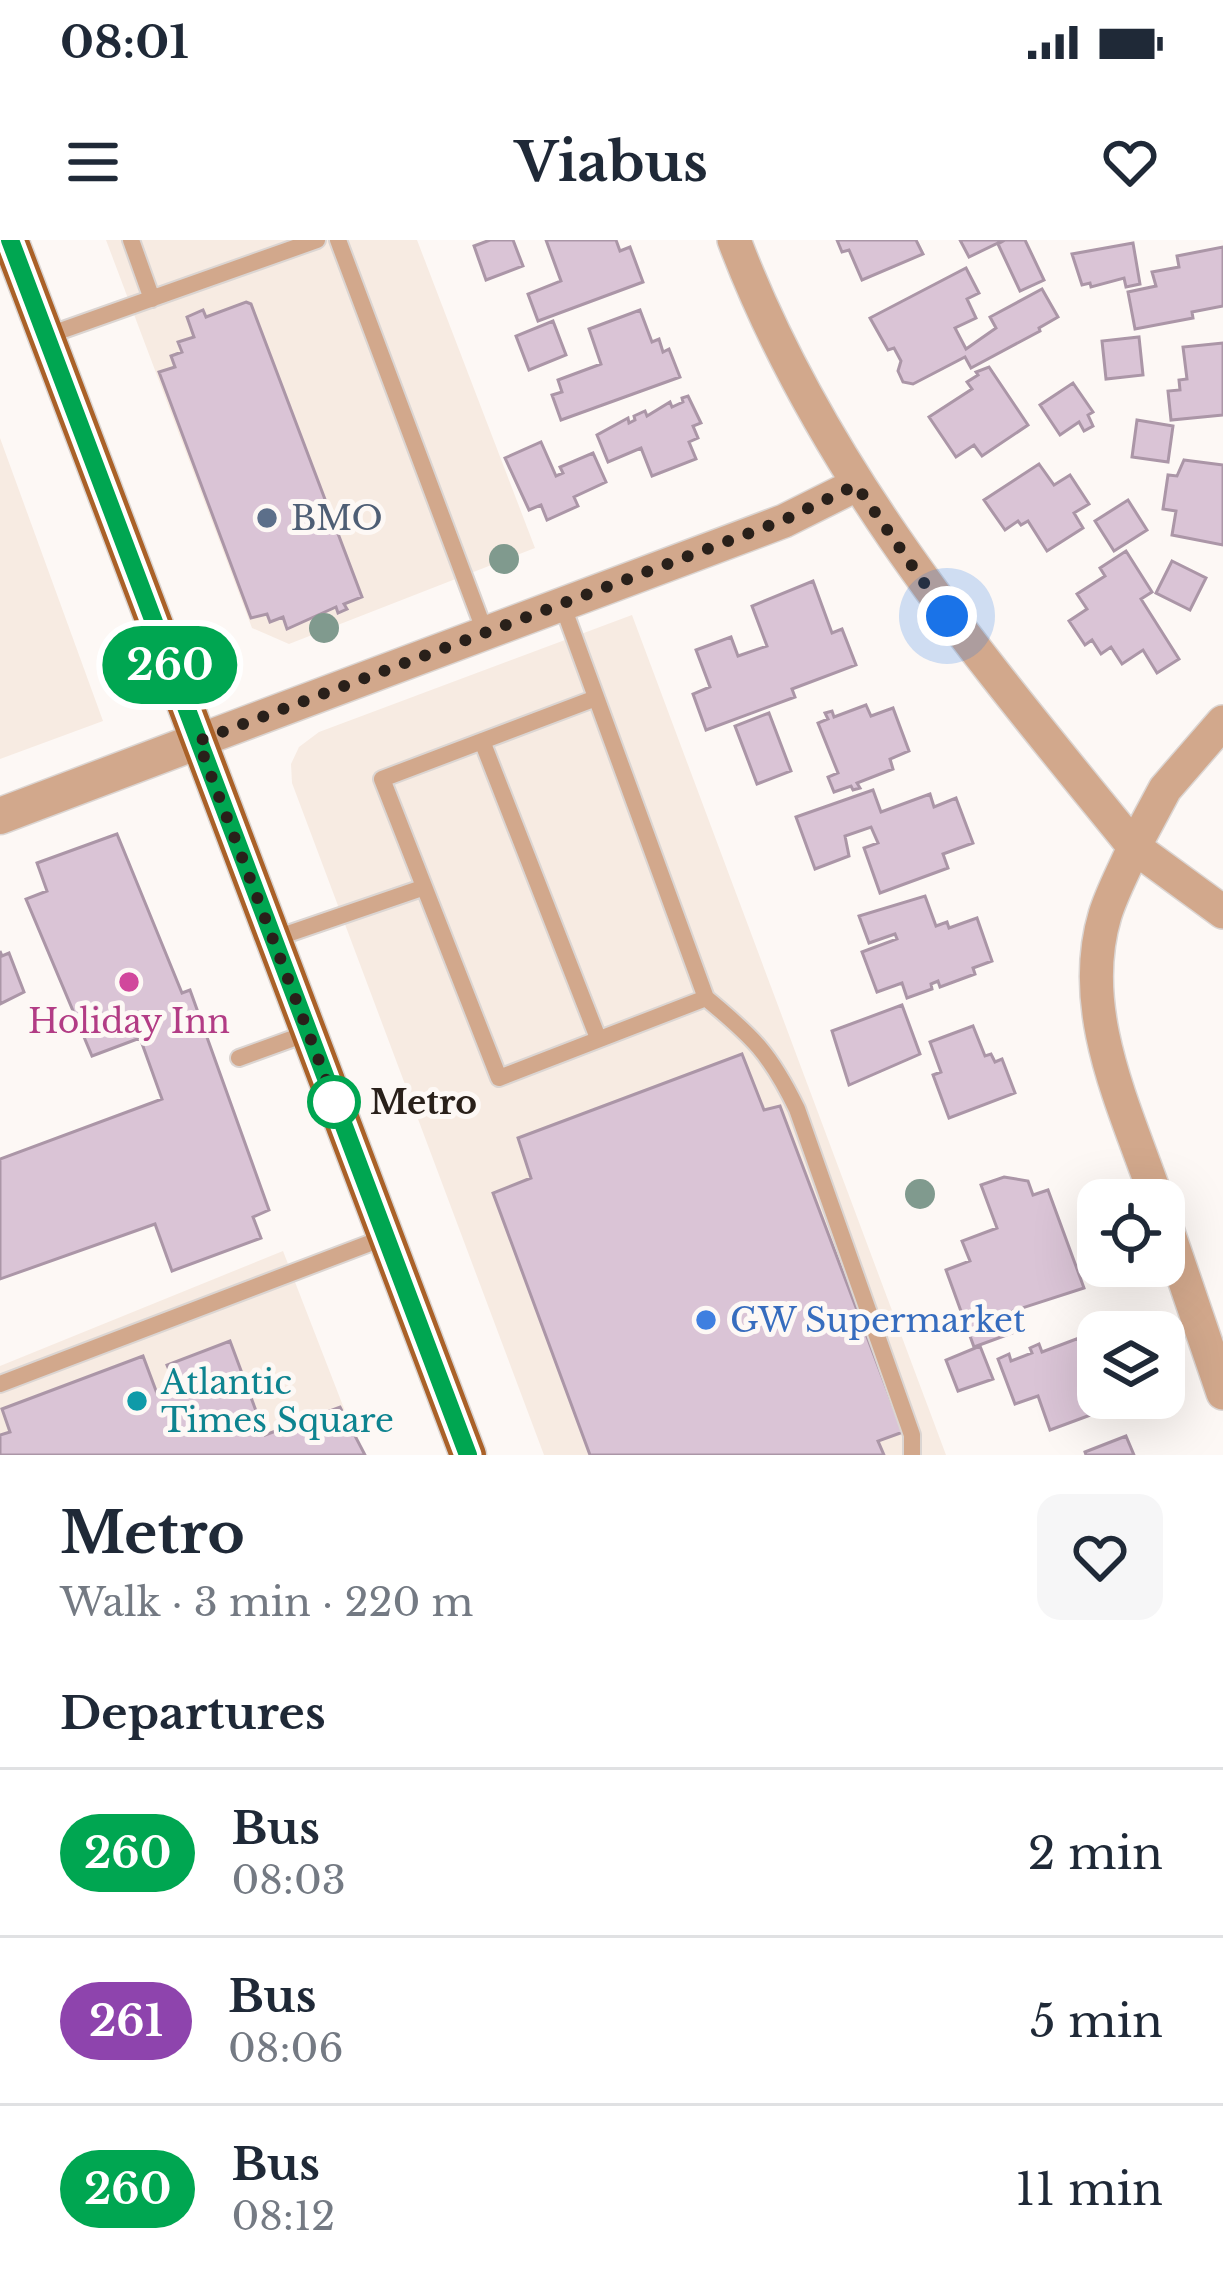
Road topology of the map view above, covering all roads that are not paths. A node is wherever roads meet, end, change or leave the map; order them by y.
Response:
1 (10, 240) edge
2 (131, 240) edge
3 (317, 240) edge
4 (338, 240) edge
5 (734, 240) edge
6 (152, 298) junction
7 (46, 337) junction
8 (856, 485) junction
9 (576, 599) junction
10 (484, 632) junction
11 (596, 698) junction
12 (1223, 722) edge
13 (198, 741) junction
14 (482, 741) junction
15 (0, 816) edge
16 (1134, 847) junction
17 (422, 888) junction
18 (1223, 912) edge
19 (273, 939) junction
20 (706, 998) junction
21 (308, 1033) junction
22 (598, 1038) junction
23 (239, 1058) dead end
24 (1150, 1179) edge
25 (386, 1237) junction
26 (1185, 1282) edge
27 (0, 1384) edge
28 (1223, 1393) edge
29 (468, 1455) edge
30 (912, 1455) edge

1 - 7 main road
2 - 6 lane
3 - 6 lane
4 - 10 lane
5 - 8 street
6 - 7 lane
7 - 13 main road
8 - 9 street
8 - 16 street
9 - 10 street
9 - 11 lane
10 - 13 street
11 - 14 lane
11 - 20 lane
12 - 16 street
13 - 15 street
13 - 19 main road
14 - 17 lane
14 - 22 lane
16 - 18 street
16 - 24 street
17 - 19 lane
17 - 22 lane
19 - 21 main road
20 - 22 lane
20 - 30 lane
21 - 23 lane
21 - 25 main road
25 - 27 lane
25 - 29 main road
26 - 28 street

